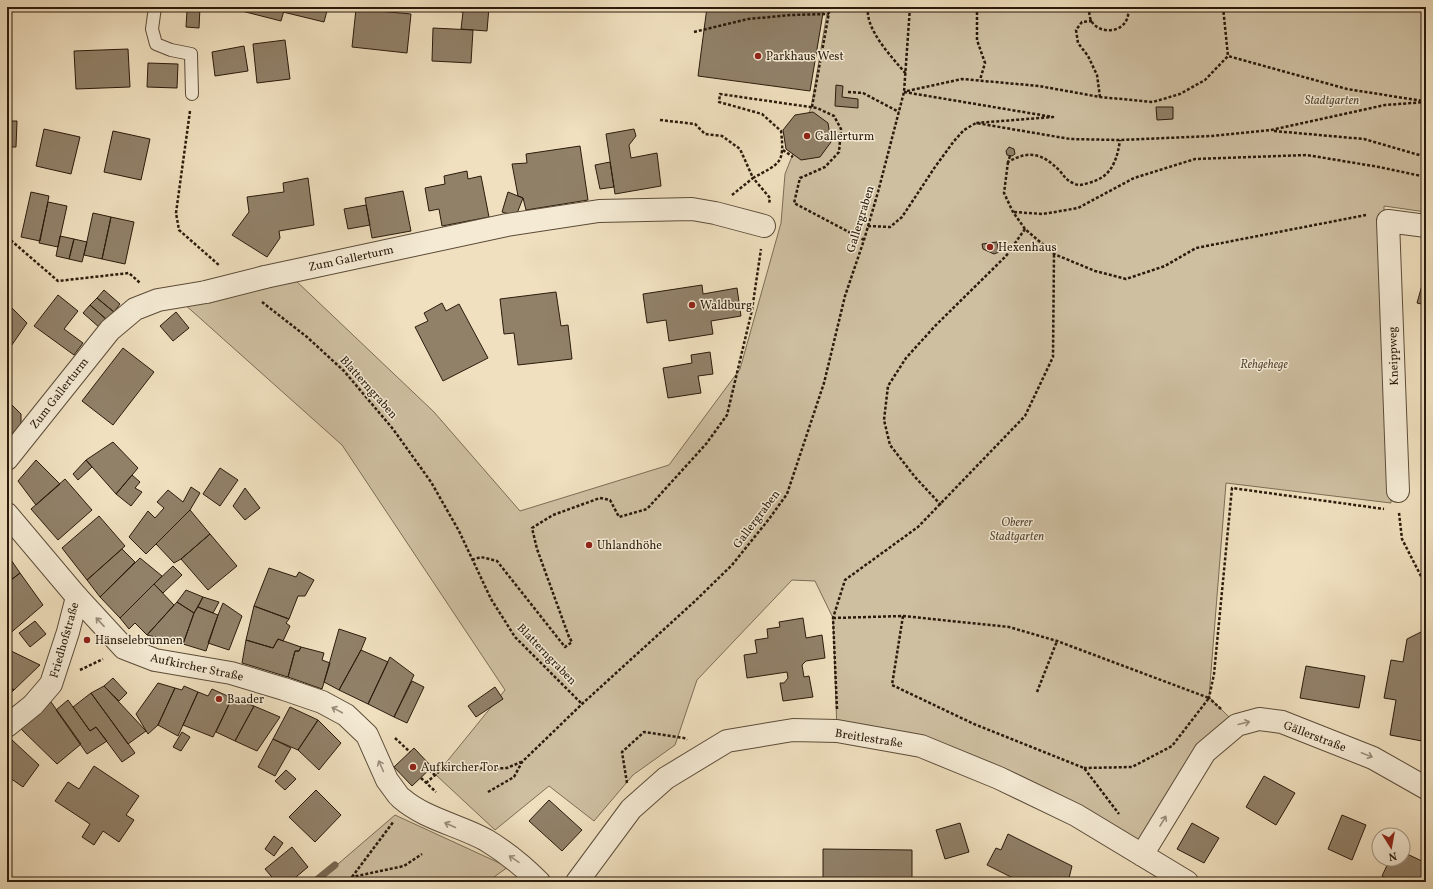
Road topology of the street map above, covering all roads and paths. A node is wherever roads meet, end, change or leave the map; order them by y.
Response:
1 (155, 7) edge
2 (830, 7) edge
3 (868, 7) edge
4 (910, 7) edge
5 (977, 7) edge
6 (1085, 7) edge
7 (1137, 7) edge
8 (1223, 7) edge
9 (1307, 7) edge
10 (1128, 8) edge
11 (1426, 8) edge
12 (1090, 9) edge
13 (829, 14) junction
14 (1092, 21) junction
15 (694, 32) dead end
16 (1228, 56) junction
17 (906, 74) junction
18 (980, 80) junction
19 (848, 92) dead end
20 (904, 92) junction
21 (192, 94) joint
22 (1100, 97) junction
23 (1426, 102) edge
24 (812, 107) junction
25 (898, 112) junction
26 (660, 120) dead end
27 (976, 123) junction
28 (1271, 130) junction
29 (1120, 140) junction
30 (783, 150) junction
31 (793, 156) dead end
32 (1010, 156) dead end
33 (1426, 157) edge
34 (1008, 162) junction
35 (1426, 177) edge
36 (1013, 212) junction
37 (1388, 221) junction
38 (764, 226) joint
39 (868, 226) junction
40 (1426, 226) edge
41 (1025, 229) junction
42 (7, 237) edge
43 (864, 240) junction
44 (1054, 254) junction
45 (220, 266) dead end
46 (158, 300) junction
47 (262, 302) dead end
48 (7, 459) edge
49 (1396, 504) junction
50 (941, 505) junction
51 (7, 514) edge
52 (472, 560) junction
53 (1426, 586) edge
54 (77, 597) junction
55 (903, 616) junction
56 (833, 618) junction
57 (1056, 641) junction
58 (124, 648) junction
59 (51, 684) junction
60 (1037, 692) dead end
61 (1209, 698) junction
62 (582, 704) junction
63 (1237, 725) junction
64 (7, 726) edge
65 (837, 732) junction
66 (708, 752) junction
67 (522, 762) junction
68 (1084, 768) junction
69 (429, 770) dead end
70 (435, 776) junction
71 (426, 783) dead end
72 (1426, 788) edge
73 (488, 792) dead end
74 (402, 799) junction
75 (631, 809) junction
76 (1123, 818) dead end
77 (422, 854) dead end
78 (1142, 855) junction
79 (352, 877) junction
80 (348, 882) edge
81 (539, 882) edge
82 (577, 882) edge
83 (1186, 882) edge

1 - 21 lane
2 - 13 path
3 - 17 path
4 - 17 path, Gallergraben
5 - 18 path
6 - 12 path
7 - 10 path
8 - 16 path
9 - 11 path
10 - 14 path
12 - 14 path
13 - 15 path
13 - 24 path
14 - 22 path
16 - 22 path
16 - 23 path
17 - 20 path, Gallergraben
18 - 20 path
18 - 22 path
19 - 25 path
20 - 25 path, Gallergraben
20 - 27 path
21 - 45 path
23 - 28 path
24 - 30 path
24 - 43 path
25 - 39 path, Gallergraben
26 - 30 path
27 - 29 path
27 - 39 path
28 - 29 path
28 - 33 path
29 - 34 path
30 - 31 path
32 - 34 path
34 - 36 path
35 - 36 path
36 - 41 path
37 - 40 street
37 - 44 path
37 - 49 street, Kneippweg
38 - 46 street, Zum Gallerturm, bridge
38 - 52 path
39 - 43 path, Gallergraben
41 - 44 path
41 - 50 path
42 - 46 path
43 - 62 path, Gallergraben
44 - 50 path
46 - 48 street, Zum Gallerturm
47 - 52 path, Blatterngraben
49 - 53 path
49 - 61 path
50 - 56 path
51 - 54 street, Aufkircher Straße
52 - 62 path, Blatterngraben
58 -> 54 street, Aufkircher Straße
54 - 59 street, Friedhofstraße
55 - 56 path
55 - 57 path
55 - 68 path
56 - 65 path
57 - 60 path
57 - 61 path
58 - 59 path, Friedhofstraße
74 -> 58 street, Aufkircher Straße
59 - 64 street, Friedhofstraße
61 - 63 path
61 - 68 path
62 - 67 path, Gallergraben
63 -> 72 street, Gällerstraße
78 -> 63 street, Gällerstraße
65 - 66 street, Breitlestraße
65 - 78 street, Breitlestraße
66 - 75 street, Breitlestraße
66 - 75 path
67 - 70 path
67 - 73 path, Gallergraben
68 - 76 path
69 - 70 path
70 - 71 path
74 - 79 path
81 -> 74 street, Aufkircher Straße
75 - 82 street, Breitlestraße
77 - 79 path
78 - 83 street, Breitlestraße
79 - 80 path

